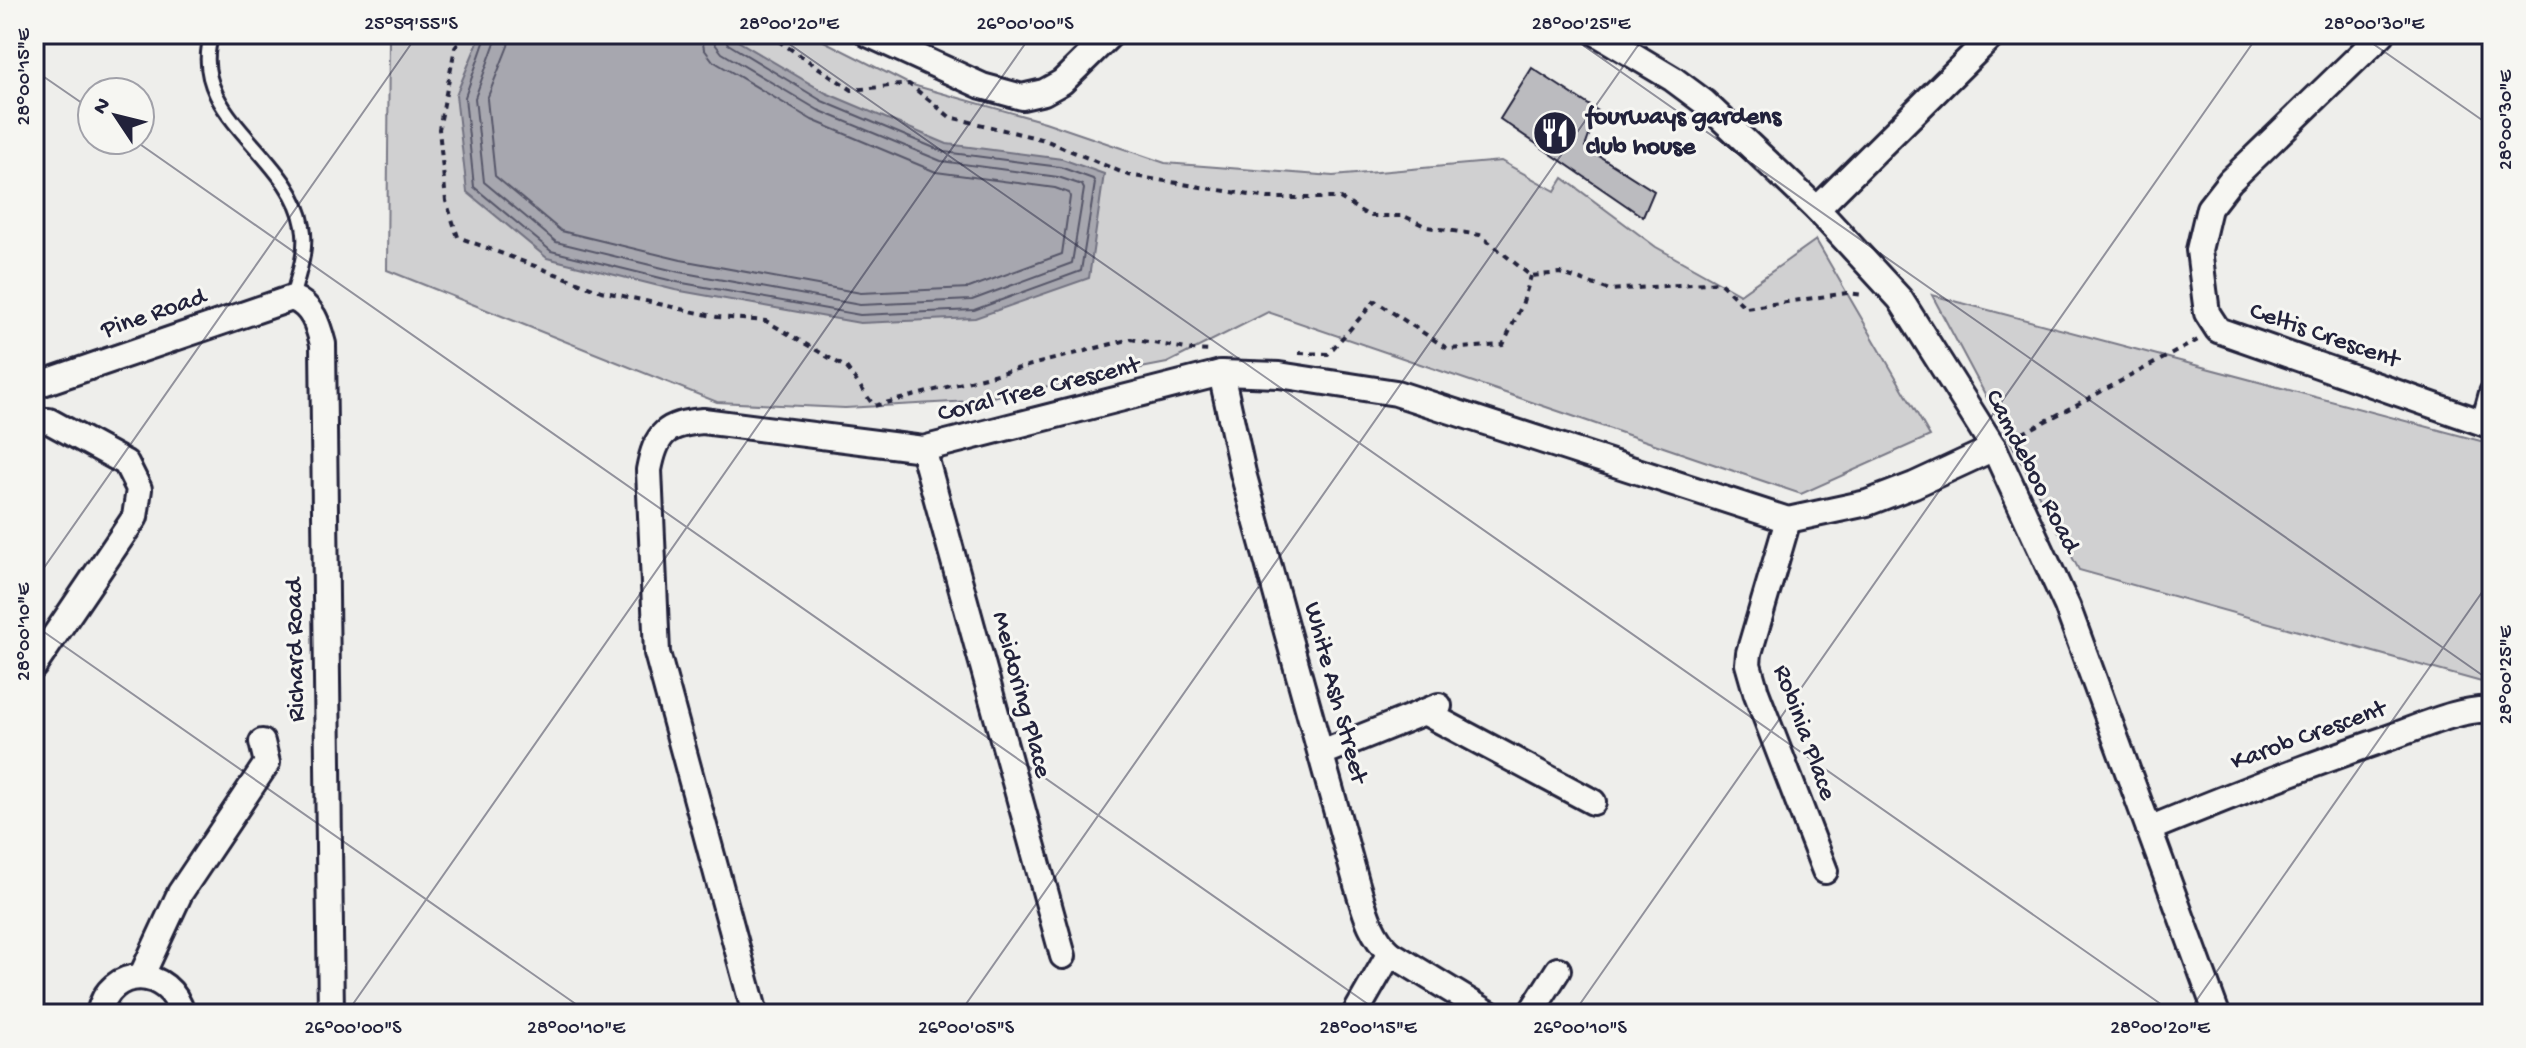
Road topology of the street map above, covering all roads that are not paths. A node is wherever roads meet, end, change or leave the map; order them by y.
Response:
1 (212, 34) edge
2 (868, 34) edge
3 (1111, 34) edge
4 (1598, 34) edge
5 (1994, 34) edge
6 (2382, 34) edge
7 (1817, 209) junction
8 (292, 298) junction
9 (1222, 362) junction
10 (34, 386) edge
11 (2492, 393) edge
12 (34, 421) edge
13 (2488, 424) edge
14 (1994, 448) junction
15 (923, 449) junction
16 (1788, 520) junction
17 (34, 666) edge
18 (2492, 710) edge
19 (262, 742) dead end
20 (1322, 753) junction
21 (1593, 802) dead end
22 (2149, 829) junction
23 (1825, 871) dead end
24 (1390, 953) junction
25 (1063, 956) dead end
26 (1558, 970) dead end
27 (141, 977) junction
28 (99, 1014) edge
29 (182, 1014) edge
30 (331, 1014) edge
31 (755, 1014) edge
32 (1355, 1014) edge
33 (1490, 1014) edge
34 (1530, 1014) edge
35 (2217, 1014) edge

1 - 8 lane
2 - 3 street
4 - 7 street, Camdeboo Road
5 - 7 street
6 - 13 street, Celtis Crescent
7 - 14 street, Camdeboo Road
8 - 10 street, Pine Road
8 - 30 street, Richard Road
9 - 15 street, Coral Tree Crescent
9 - 16 street, Coral Tree Crescent
9 - 20 street, White Ash Street
11 - 13 street
12 - 17 street
14 - 16 street
14 - 22 street, Camdeboo Road
15 - 25 street, Meidoring Place
15 - 31 street, Coral Tree Crescent
16 - 23 street, Robinia Place
18 - 22 street, Karob Crescent
19 - 27 street
20 - 21 street
20 - 24 street, White Ash Street
22 - 35 street, Camdeboo Road
24 - 32 street
24 - 33 street
26 - 34 street
27 - 28 street
27 - 29 street

